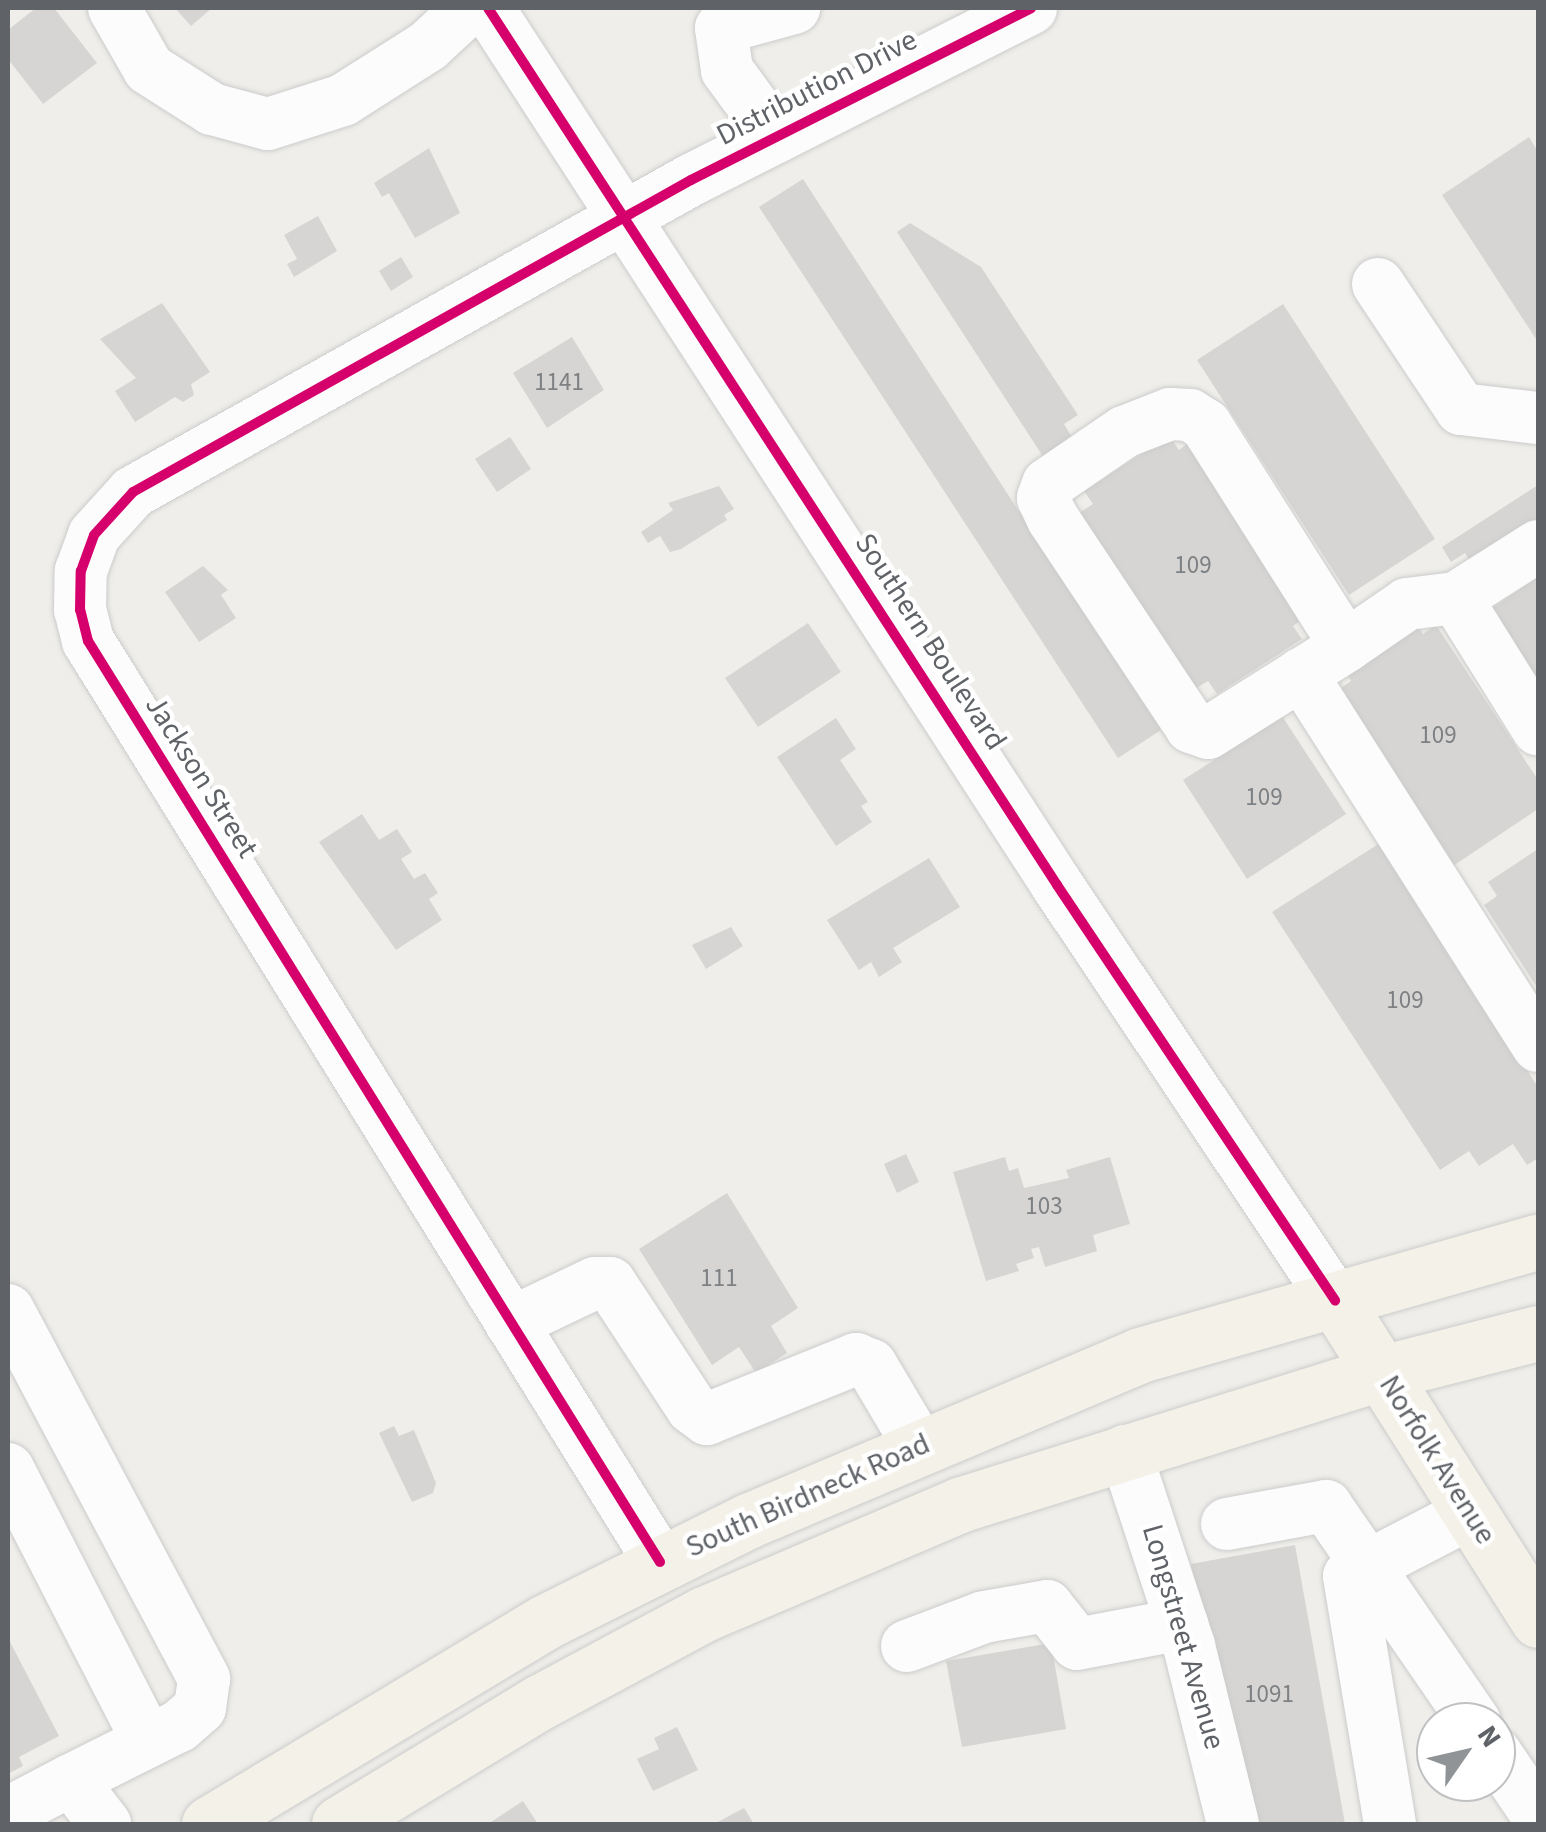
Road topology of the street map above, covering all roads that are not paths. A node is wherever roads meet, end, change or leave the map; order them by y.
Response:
1 (114, 8) edge
2 (469, 8) edge
3 (488, 8) edge
4 (794, 8) edge
5 (1031, 8) edge
6 (776, 137) junction
7 (628, 218) junction
8 (1378, 284) dead end
9 (1538, 418) edge
10 (1538, 546) edge
11 (1456, 598) junction
12 (1346, 646) junction
13 (1302, 674) junction
14 (1538, 729) edge
15 (1538, 1046) edge
16 (1538, 1242) edge
17 (1335, 1300) junction
18 (8, 1310) edge
19 (511, 1322) junction
20 (1538, 1333) edge
21 (1381, 1373) junction
22 (919, 1446) junction
23 (1125, 1451) junction
24 (8, 1469) edge
25 (1470, 1512) junction
26 (1227, 1524) dead end
27 (660, 1562) junction
28 (1369, 1566) junction
29 (1538, 1620) edge
30 (1182, 1624) junction
31 (907, 1646) dead end
32 (1461, 1702) edge
33 (148, 1741) junction
34 (71, 1780) junction
35 (1516, 1784) edge
36 (8, 1814) edge
37 (1538, 1816) edge
38 (106, 1824) edge
39 (210, 1824) edge
40 (339, 1824) edge
41 (1233, 1824) edge
42 (1390, 1824) edge

1 - 2 street
3 - 7 street, Southern Boulevard
4 - 6 street
5 - 6 street, Distribution Drive
6 - 7 street, Distribution Drive
7 - 17 street, Southern Boulevard
7 - 19 street, Jackson Street
8 - 9 street
10 - 11 street
11 - 12 street
11 - 14 street
12 - 13 street
12 - 13 street
13 - 15 street
16 - 17 main road, South Birdneck Road
17 - 21 main road, Norfolk Avenue
17 - 22 main road, South Birdneck Road
18 - 33 street
19 - 22 street
19 - 27 street, Jackson Street
20 - 21 main road
21 - 23 main road
21 - 25 main road, Norfolk Avenue
22 - 27 main road, South Birdneck Road
23 - 30 street, Longstreet Avenue
23 - 40 main road
24 - 33 street
25 - 28 street
25 - 29 main road, Norfolk Avenue
26 - 28 street
27 - 39 main road, South Birdneck Road
28 - 32 street
28 - 42 street
30 - 31 street
30 - 41 street, Longstreet Avenue
33 - 34 street
34 - 36 street
34 - 38 street
35 - 37 street

